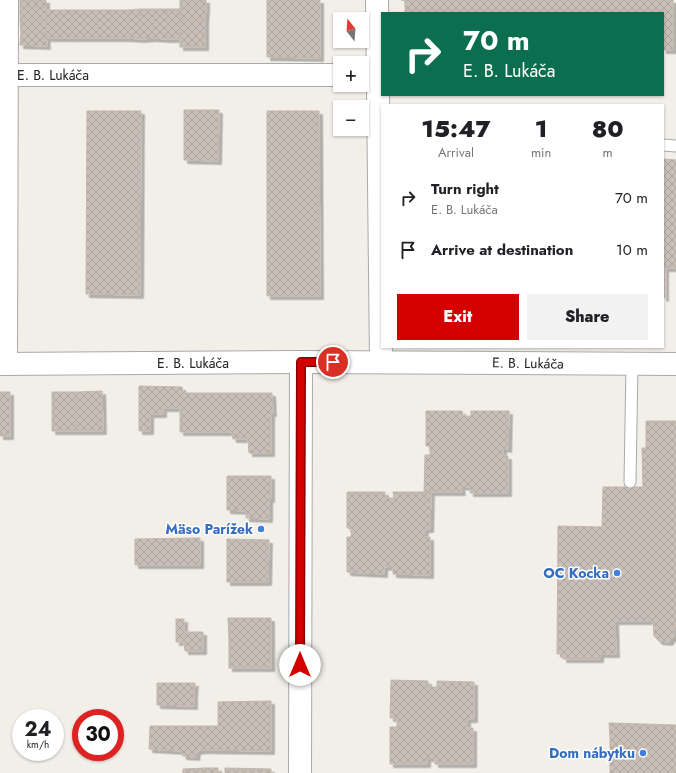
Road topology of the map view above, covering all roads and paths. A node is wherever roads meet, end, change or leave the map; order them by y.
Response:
1 (6, 0) edge
2 (377, 0) edge
3 (6, 75) junction
4 (333, 75) edge
5 (375, 79) edge
6 (380, 116) edge
7 (664, 145) edge
8 (676, 146) edge
9 (381, 206) edge
10 (301, 362) junction
11 (381, 362) junction
12 (3, 364) edge
13 (632, 364) junction
14 (676, 364) edge
15 (630, 482) dead end
16 (300, 773) edge

1 - 3 street, E. B. Lukáča
2 - 5 street
3 - 4 street, E. B. Lukáča
3 - 12 street, E. B. Lukáča
5 - 6 street
6 - 9 street
7 - 8 lane
9 - 11 street
10 - 11 street, E. B. Lukáča
10 - 12 street, E. B. Lukáča
10 - 16 street
11 - 13 street, E. B. Lukáča
13 - 14 street, E. B. Lukáča
13 - 15 lane

